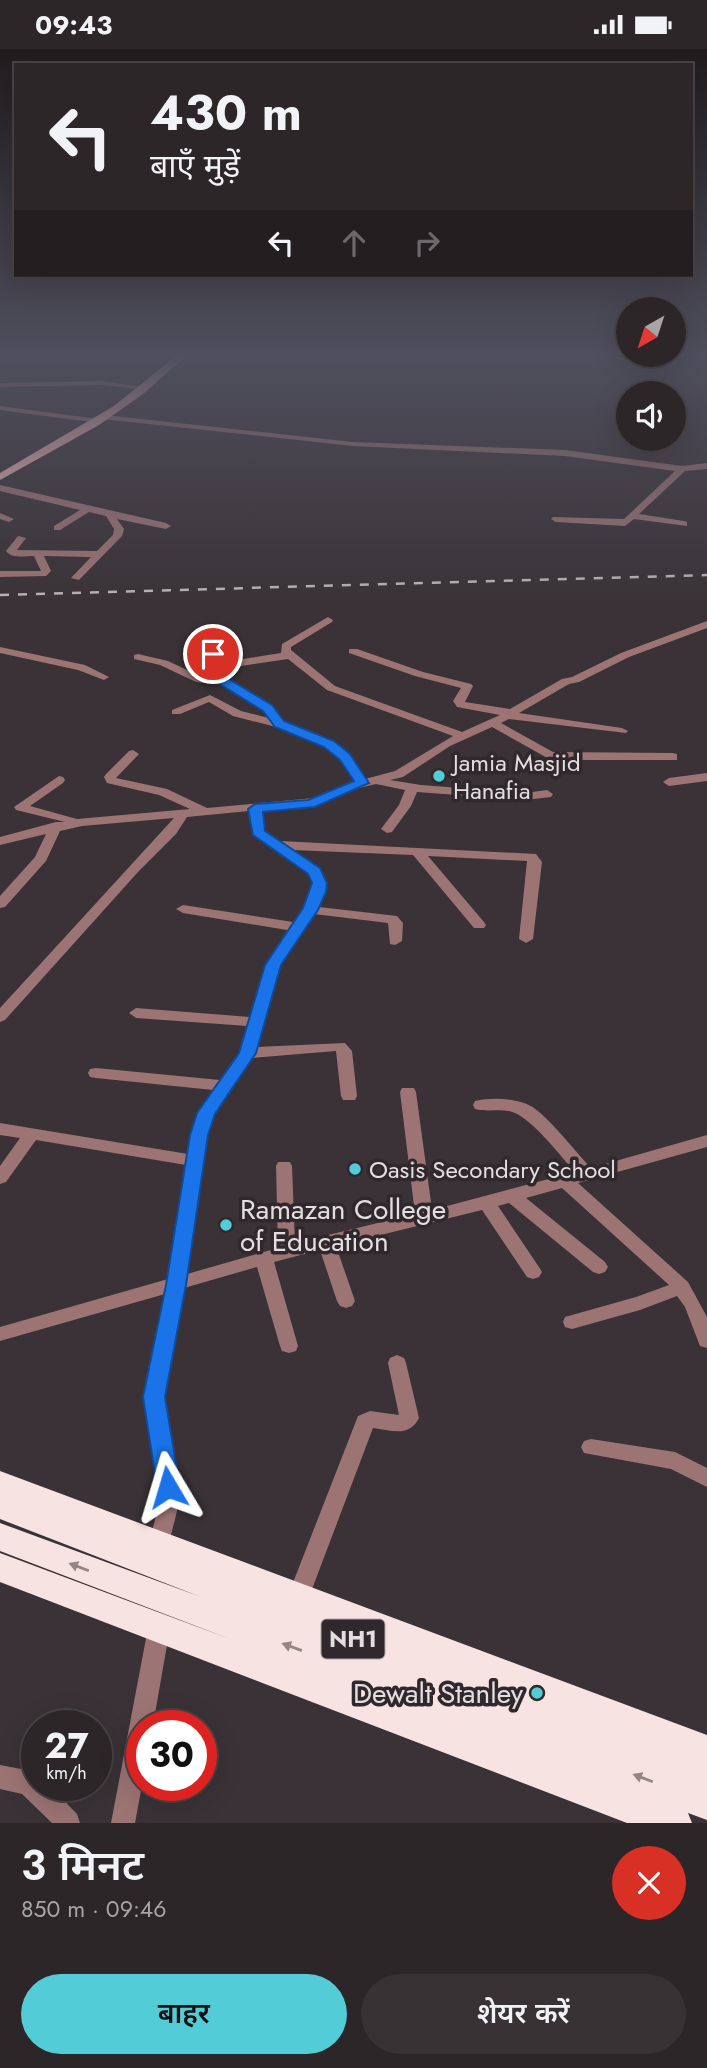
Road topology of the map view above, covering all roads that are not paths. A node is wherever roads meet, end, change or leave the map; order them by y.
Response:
1 (67, 439) edge
2 (308, 439) edge
3 (707, 466) edge
4 (682, 469) junction
5 (0, 477) edge
6 (5, 489) edge
7 (0, 494) edge
8 (89, 507) junction
9 (573, 510) dead end
10 (110, 515) junction
11 (556, 519) dead end
12 (629, 519) junction
13 (684, 524) dead end
14 (166, 526) dead end
15 (57, 529) dead end
16 (21, 538) dead end
17 (38, 554) junction
18 (99, 554) junction
19 (0, 574) edge
20 (76, 578) dead end
21 (328, 620) dead end
22 (707, 624) edge
23 (205, 642) dead end
24 (0, 650) edge
25 (353, 651) dead end
26 (290, 655) junction
27 (138, 657) dead end
28 (221, 666) junction
29 (104, 677) dead end
30 (223, 680) junction
31 (176, 712) dead end
32 (509, 714) junction
33 (493, 723) junction
34 (280, 724) junction
35 (622, 731) dead end
36 (463, 736) junction
37 (133, 754) dead end
38 (673, 757) dead end
39 (707, 777) edge
40 (59, 781) dead end
41 (379, 781) junction
42 (669, 782) dead end
43 (362, 783) junction
44 (412, 789) junction
45 (547, 794) dead end
46 (255, 809) junction
47 (206, 812) junction
48 (183, 814) junction
49 (82, 822) junction
50 (56, 826) junction
51 (387, 829) dead end
52 (0, 830) edge
53 (18, 835) junction
54 (0, 841) edge
55 (275, 845) junction
56 (418, 853) junction
57 (0, 904) edge
58 (183, 909) dead end
59 (311, 910) junction
60 (479, 925) dead end
61 (296, 927) junction
62 (526, 939) dead end
63 (395, 941) dead end
64 (136, 1013) dead end
65 (0, 1017) edge
66 (256, 1022) junction
67 (247, 1053) junction
68 (96, 1073) dead end
69 (223, 1086) junction
70 (408, 1092) dead end
71 (349, 1096) dead end
72 (481, 1105) dead end
73 (0, 1129) edge
74 (31, 1135) junction
75 (707, 1141) edge
76 (194, 1161) junction
77 (284, 1166) dead end
78 (587, 1174) junction
79 (0, 1178) edge
80 (566, 1182) junction
81 (512, 1196) junction
82 (486, 1202) junction
83 (424, 1216) junction
84 (326, 1243) junction
85 (287, 1252) junction
86 (264, 1260) junction
87 (599, 1267) dead end
88 (533, 1272) dead end
89 (176, 1285) junction
90 (682, 1287) junction
91 (346, 1301) dead end
92 (572, 1322) dead end
93 (0, 1334) edge
94 (707, 1341) edge
95 (289, 1346) dead end
96 (397, 1363) dead end
97 (591, 1447) dead end
98 (707, 1478) edge
99 (0, 1484) edge
100 (0, 1505) edge
101 (0, 1537) edge
102 (158, 1555) junction
103 (0, 1567) edge
104 (298, 1598) junction
105 (159, 1628) junction
106 (707, 1752) edge
107 (707, 1770) edge
108 (0, 1777) edge
109 (707, 1802) edge
110 (68, 1823) edge
111 (123, 1823) edge
112 (674, 1823) edge

1 - 5 main road
2 - 4 street
3 - 4 street
4 - 12 street
6 - 7 street
6 - 8 street
8 - 10 street
8 - 15 street
9 - 12 street
10 - 14 street
10 - 18 street
11 - 12 street
12 - 13 street
16 - 17 street
17 - 18 street
17 - 19 street
18 - 20 street
21 - 26 street
22 - 32 street
23 - 28 street
24 - 29 street
25 - 32 street
26 - 28 street
26 - 36 street
27 - 30 street
28 - 30 street
30 - 34 street
31 - 34 street
32 - 33 street
32 - 35 street
33 - 36 street
33 - 38 street
34 - 43 street
36 - 41 street
37 - 47 street
39 - 42 street
40 - 49 street
41 - 43 street
41 - 44 street
43 - 46 street
44 - 45 street
44 - 51 street
46 - 47 street
46 - 55 street
47 - 48 street
48 - 49 street
48 - 65 street
49 - 50 street
50 - 53 street
50 - 57 street
52 - 53 street
53 - 54 street
55 - 56 street
55 - 59 street
56 - 60 street
56 - 62 street
58 - 61 street
59 - 61 street
59 - 63 street
61 - 66 street
64 - 66 street
66 - 67 street
67 - 69 street
67 - 71 street
68 - 69 street
69 - 76 street
70 - 83 street
72 - 78 street
73 - 74 street
74 - 76 street
74 - 79 street
75 - 78 street
76 - 89 street
77 - 85 street
78 - 80 street
80 - 81 street
80 - 90 street
81 - 82 street
81 - 87 street
82 - 83 street
82 - 88 street
83 - 84 street
84 - 85 street
84 - 91 street
85 - 86 street
86 - 89 street
86 - 95 street
89 - 93 street
89 - 102 street
90 - 92 street
90 - 94 street
96 - 104 street
97 - 98 street
99 - 102 highway
100 - 102 highway, NH1
109 -> 101 highway, NH1
102 - 104 highway
102 - 107 highway, NH1
103 - 105 highway
104 - 106 highway
105 - 111 street
105 - 112 highway
108 - 110 street

